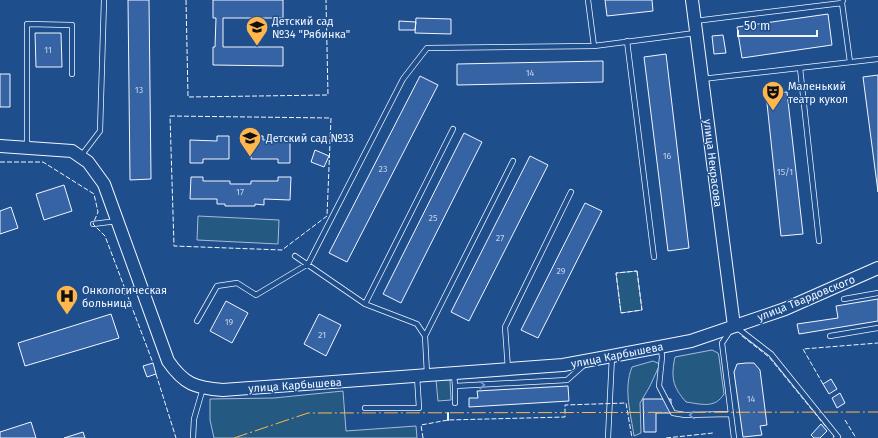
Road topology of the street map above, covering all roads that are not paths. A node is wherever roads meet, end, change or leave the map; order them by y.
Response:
1 (104, 0) edge
2 (588, 0) edge
3 (692, 0) edge
4 (843, 2) edge
5 (696, 27) junction
6 (627, 42) junction
7 (594, 46) junction
8 (878, 59) edge
9 (850, 62) junction
10 (800, 68) junction
11 (72, 74) dead end
12 (702, 79) junction
13 (453, 129) dead end
14 (0, 146) edge
15 (27, 148) junction
16 (80, 157) junction
17 (513, 161) dead end
18 (571, 192) dead end
19 (117, 221) junction
20 (93, 224) dead end
21 (819, 241) dead end
22 (295, 256) dead end
23 (654, 257) dead end
24 (308, 264) junction
25 (878, 268) edge
26 (141, 286) junction
27 (126, 292) dead end
28 (878, 293) edge
29 (844, 299) dead end
30 (365, 304) junction
31 (197, 321) dead end
32 (734, 326) junction
33 (878, 328) edge
34 (425, 336) junction
35 (830, 336) dead end
36 (661, 347) junction
37 (612, 356) junction
38 (590, 360) junction
39 (508, 370) junction
40 (454, 374) junction
41 (422, 376) junction
42 (455, 386) junction
43 (203, 388) junction
44 (455, 403) dead end
45 (365, 408) dead end
46 (731, 414) junction
47 (193, 438) edge
48 (608, 438) edge
49 (734, 438) edge
50 (836, 438) edge

1 - 16 lane
2 - 7 lane
3 - 5 street, улица Некрасова
4 - 5 lane
4 - 9 lane
5 - 6 lane
5 - 12 street, улица Некрасова
6 - 7 lane
6 - 23 lane
7 - 24 lane
8 - 9 lane
9 - 10 lane
10 - 12 lane
10 - 21 lane
11 - 15 lane
12 - 32 street, улица Некрасова
13 - 30 lane
14 - 15 street, улица Карбышева
15 - 16 street, улица Карбышева
16 - 19 street, улица Карбышева
17 - 34 lane
18 - 39 lane
19 - 20 lane
19 - 26 street, улица Карбышева
22 - 24 lane
24 - 30 lane
24 - 31 lane
25 - 32 street, улица Твардовского
26 - 27 lane
26 - 43 street, улица Карбышева
28 - 29 lane
30 - 34 lane
32 - 36 street, улица Карбышева
32 - 46 lane
32 - 50 lane
33 - 35 lane
34 - 41 lane
36 - 37 street, улица Карбышева
46 -> 36 lane
37 - 38 street, улица Карбышева
37 - 48 lane
38 - 39 street, улица Карбышева
42 -> 38 lane
39 - 40 street, улица Карбышева
40 - 41 street, улица Карбышева
40 - 42 lane
41 - 43 street, улица Карбышева
41 - 45 lane
42 - 44 lane
43 - 47 lane
46 - 49 lane

